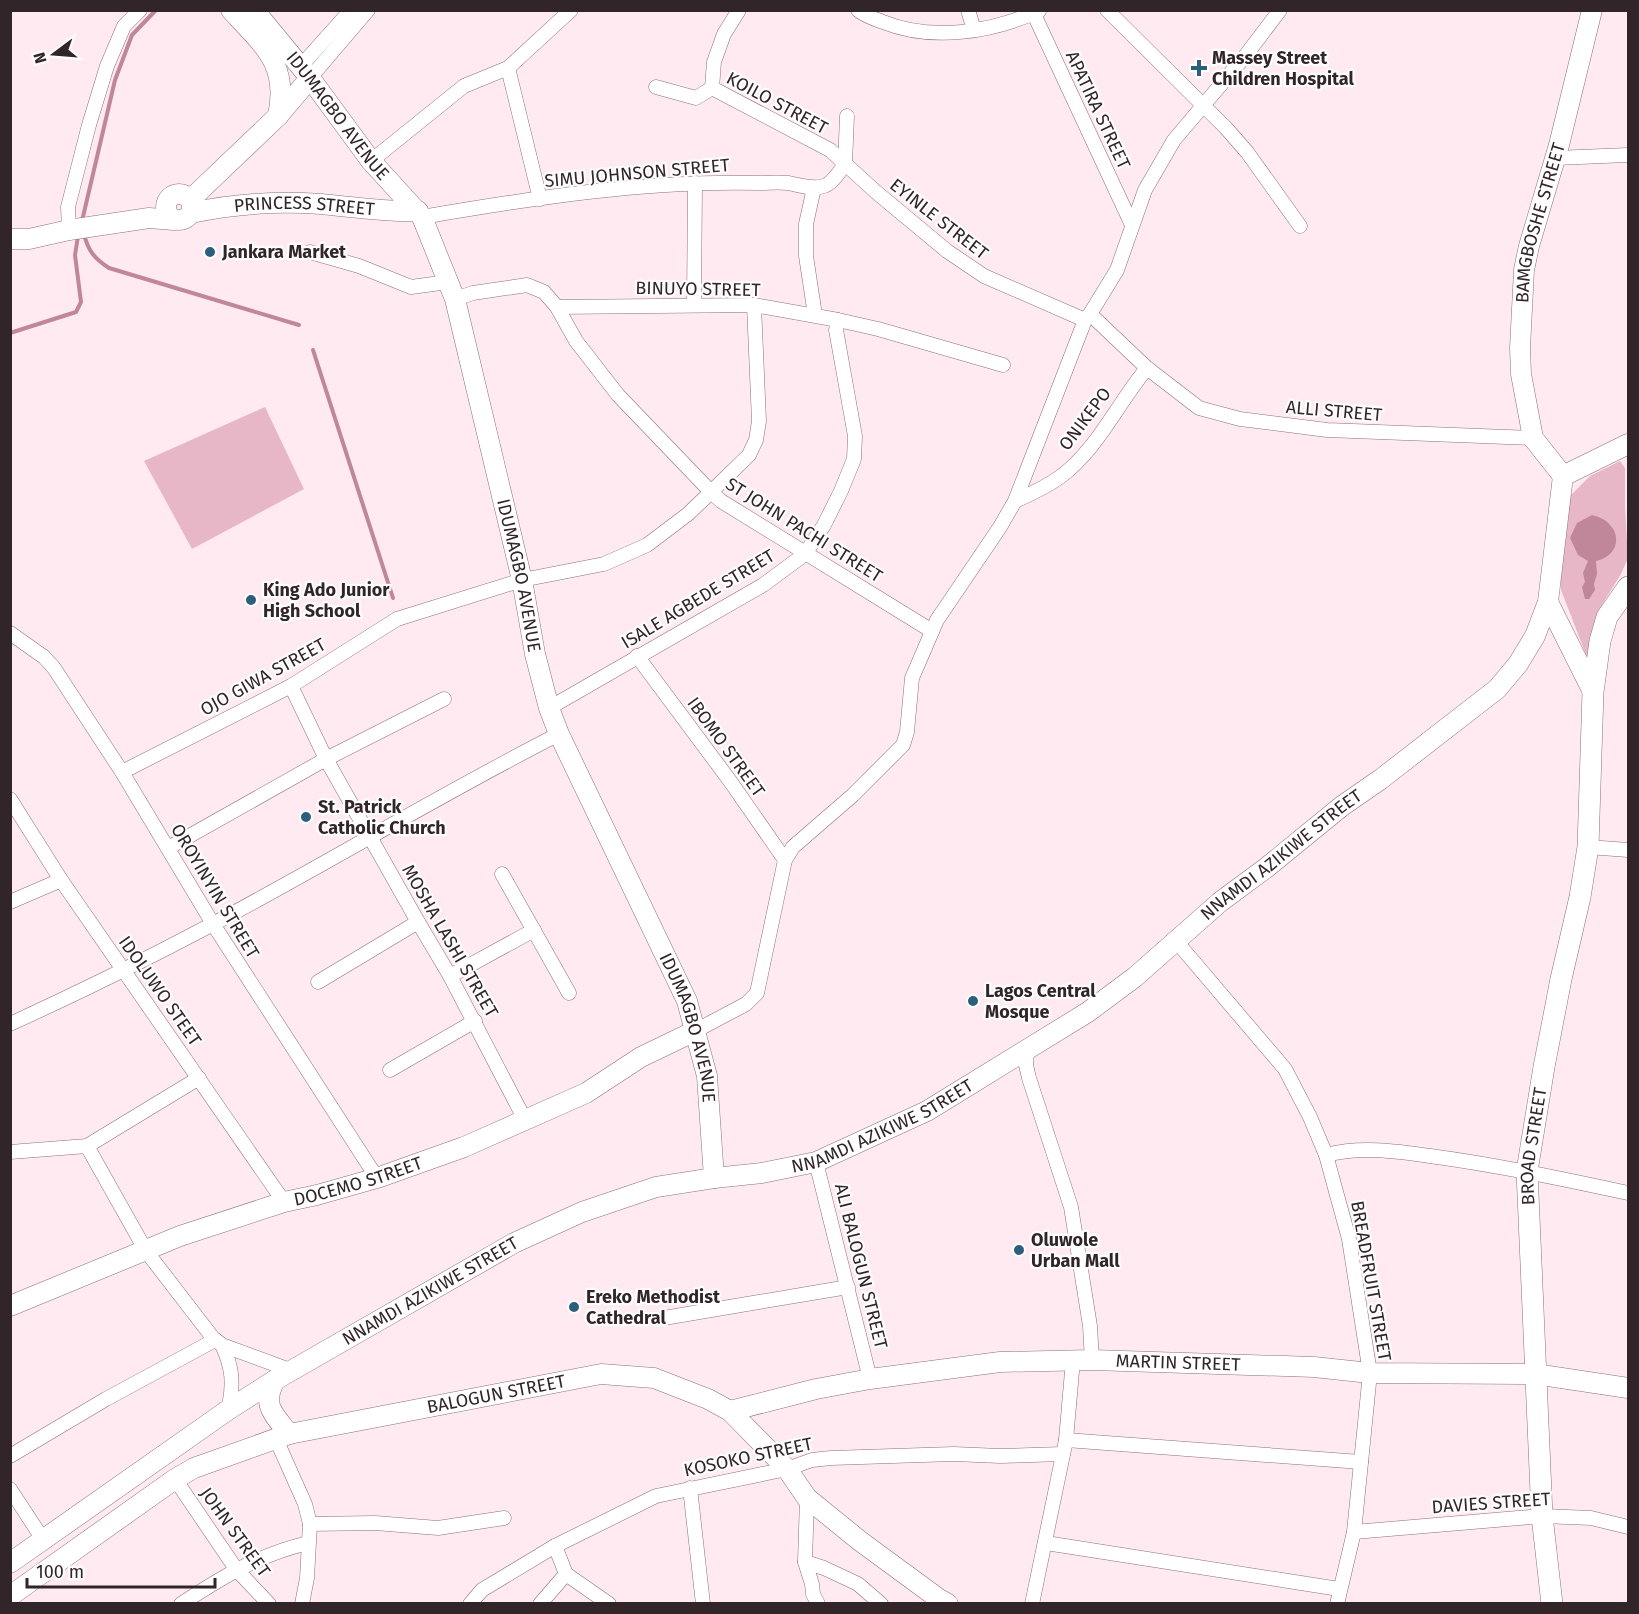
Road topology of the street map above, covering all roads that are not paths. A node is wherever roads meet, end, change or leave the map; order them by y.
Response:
1 (140, 10) edge
2 (231, 10) edge
3 (254, 10) edge
4 (351, 10) edge
5 (368, 10) edge
6 (571, 10) edge
7 (739, 10) edge
8 (858, 10) edge
9 (968, 10) edge
10 (1107, 10) edge
11 (1280, 10) edge
12 (1592, 10) edge
13 (1035, 12) edge
14 (974, 30) junction
15 (508, 68) junction
16 (305, 73) junction
17 (656, 87) dead end
18 (712, 88) junction
19 (1202, 106) junction
20 (279, 116) junction
21 (847, 116) dead end
22 (1629, 155) edge
23 (1555, 158) junction
24 (371, 161) junction
25 (845, 164) junction
26 (695, 183) junction
27 (814, 188) junction
28 (540, 199) junction
29 (180, 209) junction
30 (420, 214) junction
31 (1132, 225) junction
32 (1300, 226) dead end
33 (69, 230) junction
34 (10, 239) edge
35 (310, 252) dead end
36 (452, 290) junction
37 (694, 305) junction
38 (754, 305) junction
39 (557, 307) junction
40 (815, 315) junction
41 (1088, 317) junction
42 (838, 320) junction
43 (1004, 365) dead end
44 (1147, 368) junction
45 (1533, 438) junction
46 (1629, 444) edge
47 (1563, 476) junction
48 (711, 492) junction
49 (1015, 501) junction
50 (805, 554) junction
51 (522, 580) junction
52 (1627, 591) edge
53 (1548, 602) junction
54 (932, 631) junction
55 (10, 633) edge
56 (637, 657) junction
57 (291, 686) junction
58 (1593, 692) junction
59 (444, 699) dead end
60 (549, 708) junction
61 (559, 734) junction
62 (326, 759) junction
63 (122, 772) junction
64 (10, 800) edge
65 (370, 837) junction
66 (1588, 847) junction
67 (168, 848) junction
68 (1629, 850) edge
69 (785, 860) junction
70 (502, 874) dead end
71 (60, 880) junction
72 (10, 902) edge
73 (418, 922) junction
74 (213, 924) junction
75 (534, 930) junction
76 (1176, 940) junction
77 (123, 971) junction
78 (450, 976) junction
79 (318, 982) dead end
80 (569, 993) dead end
81 (475, 1022) junction
82 (10, 1024) edge
83 (695, 1031) junction
84 (1027, 1050) junction
85 (390, 1070) dead end
86 (199, 1078) junction
87 (525, 1120) junction
88 (87, 1146) junction
89 (10, 1152) edge
90 (1326, 1155) junction
91 (816, 1162) junction
92 (1527, 1171) junction
93 (377, 1178) junction
94 (714, 1178) junction
95 (1629, 1192) edge
96 (284, 1202) junction
97 (146, 1251) junction
98 (848, 1287) junction
99 (10, 1306) edge
100 (664, 1318) dead end
101 (218, 1342) junction
102 (1083, 1360) junction
103 (1370, 1373) junction
104 (1535, 1374) junction
105 (283, 1375) junction
106 (870, 1379) junction
107 (1629, 1388) edge
108 (228, 1410) junction
109 (730, 1411) junction
110 (283, 1437) junction
111 (1066, 1440) junction
112 (1064, 1454) junction
113 (10, 1456) edge
114 (1361, 1462) junction
115 (787, 1469) junction
116 (175, 1479) junction
117 (690, 1488) junction
118 (10, 1489) edge
119 (807, 1498) junction
120 (1542, 1516) junction
121 (504, 1518) dead end
122 (310, 1524) junction
123 (1629, 1527) edge
124 (1354, 1532) junction
125 (44, 1540) junction
126 (308, 1543) junction
127 (1046, 1543) junction
128 (555, 1546) junction
129 (805, 1562) junction
130 (10, 1563) edge
131 (236, 1569) junction
132 (566, 1574) junction
133 (10, 1596) edge
134 (1338, 1596) edge
135 (474, 1602) edge
136 (181, 1604) edge
137 (269, 1604) edge
138 (302, 1604) edge
139 (540, 1604) edge
140 (609, 1604) edge
141 (703, 1604) edge
142 (818, 1604) edge
143 (881, 1604) edge
144 (948, 1604) edge
145 (1032, 1604) edge
146 (1552, 1604) edge

1 - 33 street
2 - 20 main road, IDUMAGBO AVENUE
3 - 16 main road, IDUMAGBO AVENUE
4 - 16 street
5 - 16 street
6 - 15 street
7 - 18 street
8 - 14 street
9 - 14 street
10 - 19 street
11 - 19 street
12 - 23 main road, BAMGBOSHE STREET
13 - 14 street
13 - 31 street, APATIRA STREET
15 - 24 street
15 - 28 street
16 - 20 main road
16 - 24 main road, IDUMAGBO AVENUE
17 - 18 street, KOILO STREET
18 - 25 street, KOILO STREET
19 - 31 street
19 - 32 street
20 - 29 main road
21 - 25 street
22 - 23 street
23 - 45 main road, BAMGBOSHE STREET
24 - 30 main road, IDUMAGBO AVENUE
25 - 27 street
25 - 41 street, EYINLE STREET
26 - 27 street, SIMU JOHNSON STREET
26 - 28 street, SIMU JOHNSON STREET
26 - 37 street
27 - 40 street
28 - 30 street, SIMU JOHNSON STREET
29 - 30 main road, PRINCESS STREET
29 - 33 main road, PRINCESS STREET
30 - 36 main road, IDUMAGBO AVENUE
31 - 41 street
33 - 34 main road, PRINCESS STREET
35 - 36 street, ST JOHN PACHI STREET
36 - 39 street, ST JOHN PACHI STREET
36 - 51 main road, IDUMAGBO AVENUE
37 - 38 street, BINUYO STREET
37 - 39 street, BINUYO STREET
38 - 40 street, BINUYO STREET
38 - 48 street, OJO GIWA STREET
39 - 48 street, ST JOHN PACHI STREET
40 - 42 street, BINUYO STREET
41 - 44 street, EYINLE STREET
41 - 49 street
42 - 43 street, BINUYO STREET
42 - 50 street, ISALE AGBEDE STREET
44 - 45 street, ALLI STREET
44 - 49 street, ONIKEPO
45 - 47 main road
46 - 47 main road
47 - 53 main road, NNAMDI AZIKIWE STREET
48 - 50 street, ST JOHN PACHI STREET
48 - 51 street, OJO GIWA STREET
49 - 54 street
50 - 54 street, ST JOHN PACHI STREET
50 - 56 street, ISALE AGBEDE STREET
51 - 57 street, OJO GIWA STREET
51 - 60 main road, IDUMAGBO AVENUE
52 - 58 main road, BROAD STREET
53 - 58 main road, BROAD STREET
53 - 76 main road, NNAMDI AZIKIWE STREET
54 - 69 street
55 - 63 street, OROYINYIN STREET
56 - 60 street, ISALE AGBEDE STREET
56 - 69 street, IBOMO STREET
57 - 62 street, MOSHA LASHI STREET
57 - 63 street, OJO GIWA STREET
58 - 66 main road, BROAD STREET
59 - 62 street
60 - 61 main road, IDUMAGBO AVENUE
61 - 65 street
61 - 83 main road, IDUMAGBO AVENUE
62 - 65 street, MOSHA LASHI STREET
62 - 67 street
63 - 67 street, OROYINYIN STREET
64 - 71 street, IDOLUWO STEET
65 - 73 street, MOSHA LASHI STREET
65 - 74 street
66 - 68 street
66 - 92 main road, BROAD STREET
67 - 74 street, OROYINYIN STREET
69 - 83 street
70 - 75 street
71 - 72 street
71 - 77 street, IDOLUWO STEET
73 - 78 street, MOSHA LASHI STREET
73 - 79 street
74 - 77 street
74 - 93 street, OROYINYIN STREET
75 - 78 street
75 - 80 street
76 - 84 main road, NNAMDI AZIKIWE STREET
76 - 90 street, BREADFRUIT STREET
77 - 82 street
77 - 86 street, IDOLUWO STEET
78 - 81 street, MOSHA LASHI STREET
81 - 85 street
81 - 87 street, MOSHA LASHI STREET
83 - 87 main road, DOCEMO STREET
83 - 94 main road, IDUMAGBO AVENUE
84 - 91 main road, NNAMDI AZIKIWE STREET
84 - 102 street
86 - 88 street
86 - 96 street, IDOLUWO STEET
87 - 93 main road, DOCEMO STREET
88 - 89 street
88 - 97 street
90 - 92 street
90 - 103 street, BREADFRUIT STREET
91 - 94 main road, NNAMDI AZIKIWE STREET
91 - 98 street, ALI BALOGUN STREET
92 - 95 street
92 - 104 main road, BROAD STREET
93 - 96 main road, DOCEMO STREET
94 - 105 main road, NNAMDI AZIKIWE STREET
96 - 97 main road, DOCEMO STREET
97 - 99 main road, DOCEMO STREET
97 - 101 street
98 - 100 street
98 - 106 street, ALI BALOGUN STREET
101 - 105 street
101 - 108 street
101 - 113 street
102 - 103 main road, MARTIN STREET
102 - 106 main road, MARTIN STREET
102 - 111 street
103 - 104 main road, MARTIN STREET
103 - 114 street, BREADFRUIT STREET
104 - 107 main road, MARTIN STREET
104 - 120 main road, BROAD STREET
105 - 108 main road, NNAMDI AZIKIWE STREET
105 - 110 main road
106 - 109 main road, MARTIN STREET
108 - 125 main road, NNAMDI AZIKIWE STREET
109 - 110 main road, BALOGUN STREET
109 - 115 main road, BALOGUN STREET
110 - 116 main road, BALOGUN STREET
110 - 122 street
111 - 112 street
111 - 114 street
112 - 115 street, KOSOKO STREET
112 - 127 street
114 - 124 street, BREADFRUIT STREET
115 - 117 street, KOSOKO STREET
115 - 119 main road, BALOGUN STREET
116 - 131 street, JOHN STREET
116 - 133 main road, BALOGUN STREET
117 - 128 street, KOSOKO STREET
117 - 141 street
118 - 125 street
119 - 129 street
119 - 144 main road, BALOGUN STREET
120 - 123 street, DAVIES STREET
120 - 124 street, DAVIES STREET
120 - 146 main road, BROAD STREET
121 - 122 street
122 - 126 street
124 - 134 street, BREADFRUIT STREET
125 - 130 main road, NNAMDI AZIKIWE STREET
126 - 131 street
126 - 138 street
127 - 134 street
127 - 145 street
128 - 132 street
128 - 135 street, KOSOKO STREET
129 - 142 street
129 - 143 street
131 - 136 street
131 - 137 street, JOHN STREET
132 - 139 street
132 - 140 street

